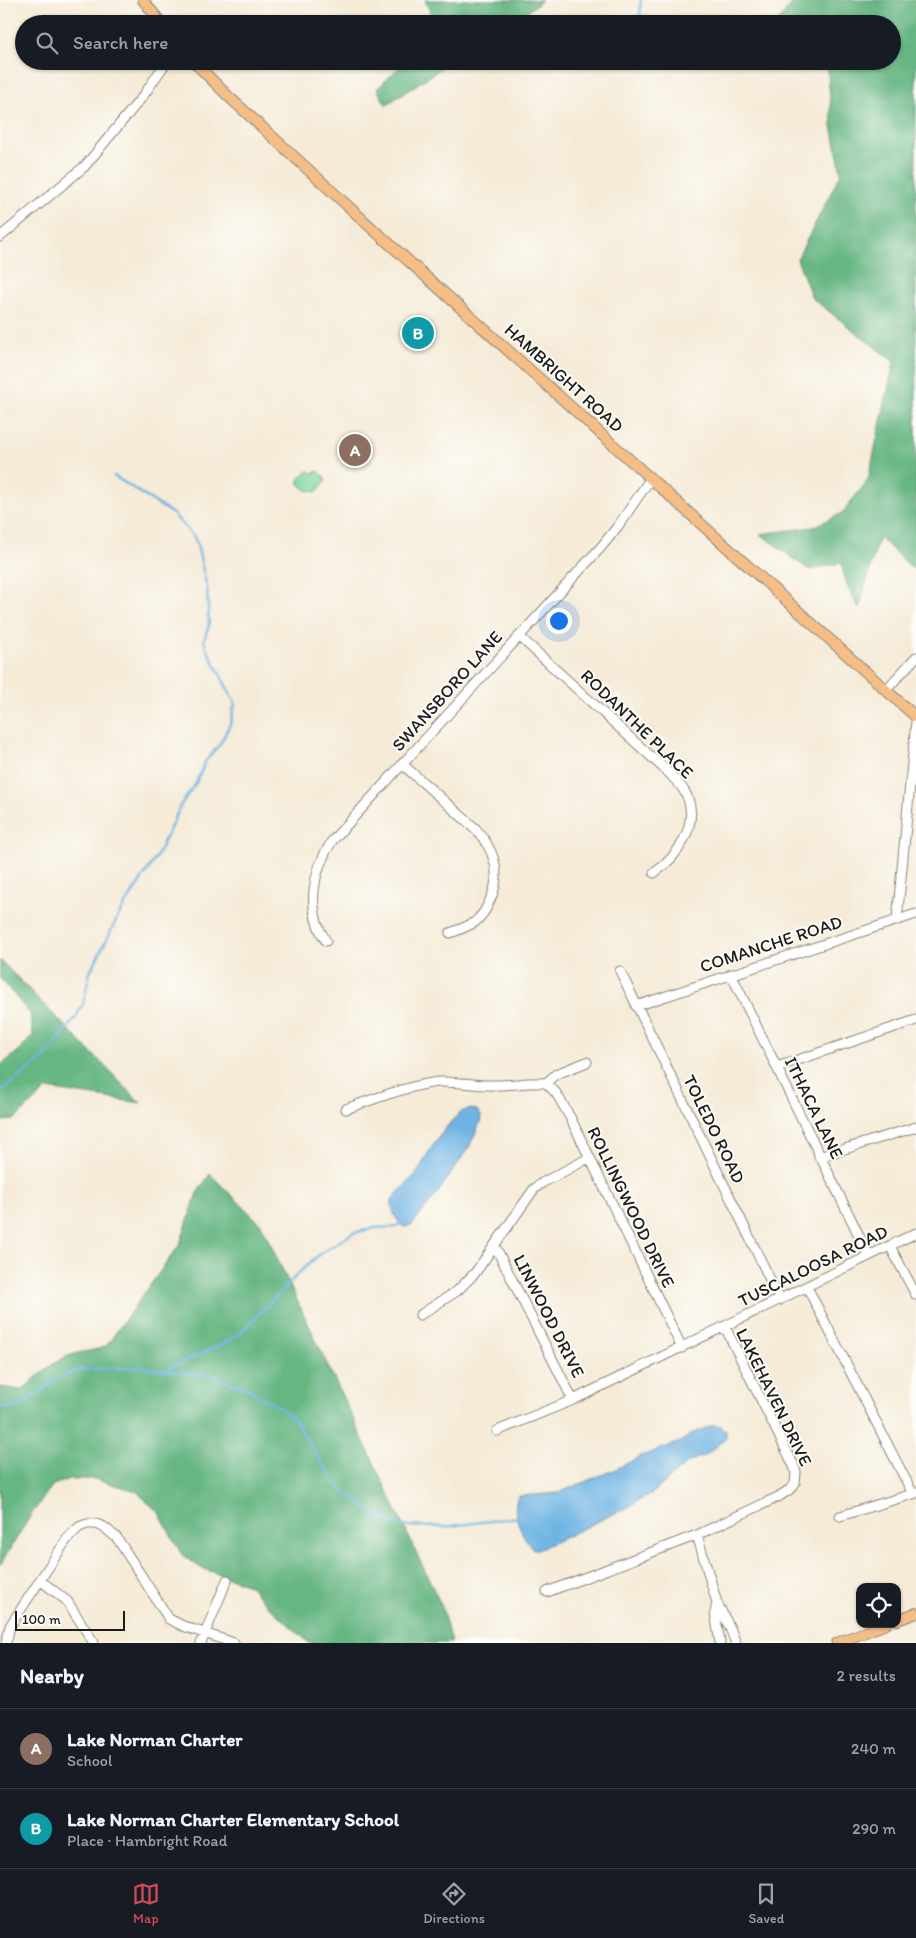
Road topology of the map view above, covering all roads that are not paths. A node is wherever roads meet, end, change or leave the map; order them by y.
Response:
1 (143, 0) edge
2 (155, 15) edge
3 (161, 70) edge
4 (202, 70) edge
5 (0, 237) edge
6 (651, 478) junction
7 (519, 636) junction
8 (916, 657) edge
9 (886, 690) junction
10 (916, 717) edge
11 (916, 722) edge
12 (402, 764) junction
13 (654, 873) dead end
14 (916, 914) edge
15 (896, 920) junction
16 (450, 932) dead end
17 (326, 941) dead end
18 (620, 971) dead end
19 (731, 974) junction
20 (636, 1006) junction
21 (916, 1020) edge
22 (587, 1062) dead end
23 (776, 1067) junction
24 (546, 1083) junction
25 (346, 1109) dead end
26 (916, 1126) edge
27 (820, 1157) junction
28 (589, 1158) junction
29 (916, 1234) edge
30 (495, 1246) junction
31 (890, 1246) junction
32 (869, 1256) junction
33 (807, 1287) junction
34 (916, 1295) edge
35 (780, 1300) junction
36 (420, 1315) dead end
37 (725, 1327) junction
38 (682, 1348) junction
39 (573, 1400) junction
40 (497, 1430) dead end
41 (915, 1493) edge
42 (840, 1516) dead end
43 (697, 1535) junction
44 (40, 1580) junction
45 (227, 1580) dead end
46 (547, 1592) dead end
47 (717, 1602) junction
48 (916, 1613) edge
49 (901, 1619) edge
50 (876, 1628) edge
51 (206, 1633) junction
52 (6, 1643) edge
53 (94, 1643) edge
54 (201, 1643) edge
55 (234, 1643) edge
56 (720, 1643) edge
57 (736, 1643) edge
58 (837, 1643) edge

1 - 2 main road
3 - 5 street
4 - 6 main road, HAMBRIGHT ROAD
6 - 7 street, SWANSBORO LANE
6 - 9 main road, HAMBRIGHT ROAD
7 - 12 street, SWANSBORO LANE
7 - 13 street, RODANTHE PLACE
8 - 9 street
9 - 10 main road, HAMBRIGHT ROAD
11 - 15 street
12 - 16 street
12 - 17 street, SWANSBORO LANE
14 - 15 street, COMANCHE ROAD
15 - 19 street, COMANCHE ROAD
18 - 20 street, TOLEDO ROAD
19 - 20 street, COMANCHE ROAD
19 - 23 street, ITHACA LANE
20 - 35 street, TOLEDO ROAD
21 - 23 street
22 - 24 street
23 - 27 street, ITHACA LANE
24 - 25 street
24 - 28 street, ROLLINGWOOD DRIVE
26 - 27 street
27 - 32 street, ITHACA LANE
28 - 30 street
28 - 38 street, ROLLINGWOOD DRIVE
29 - 31 street, TUSCALOOSA ROAD
30 - 36 street
30 - 39 street, LINWOOD DRIVE
31 - 32 street, TUSCALOOSA ROAD
31 - 34 street
32 - 33 street, TUSCALOOSA ROAD
33 - 35 street, TUSCALOOSA ROAD
33 - 41 street
35 - 37 street, TUSCALOOSA ROAD
37 - 38 street, LAKEHAVEN DRIVE
37 - 43 street, LAKEHAVEN DRIVE
38 - 39 street, LAKEHAVEN DRIVE
39 - 40 street, LAKEHAVEN DRIVE
41 - 42 street
43 - 46 street, LAKEHAVEN DRIVE
43 - 47 street
44 - 51 street
44 - 52 street
44 - 53 street
45 - 51 street
47 - 56 street
47 - 57 street
48 - 49 main road
50 - 58 main road
51 - 54 street
51 - 55 street

